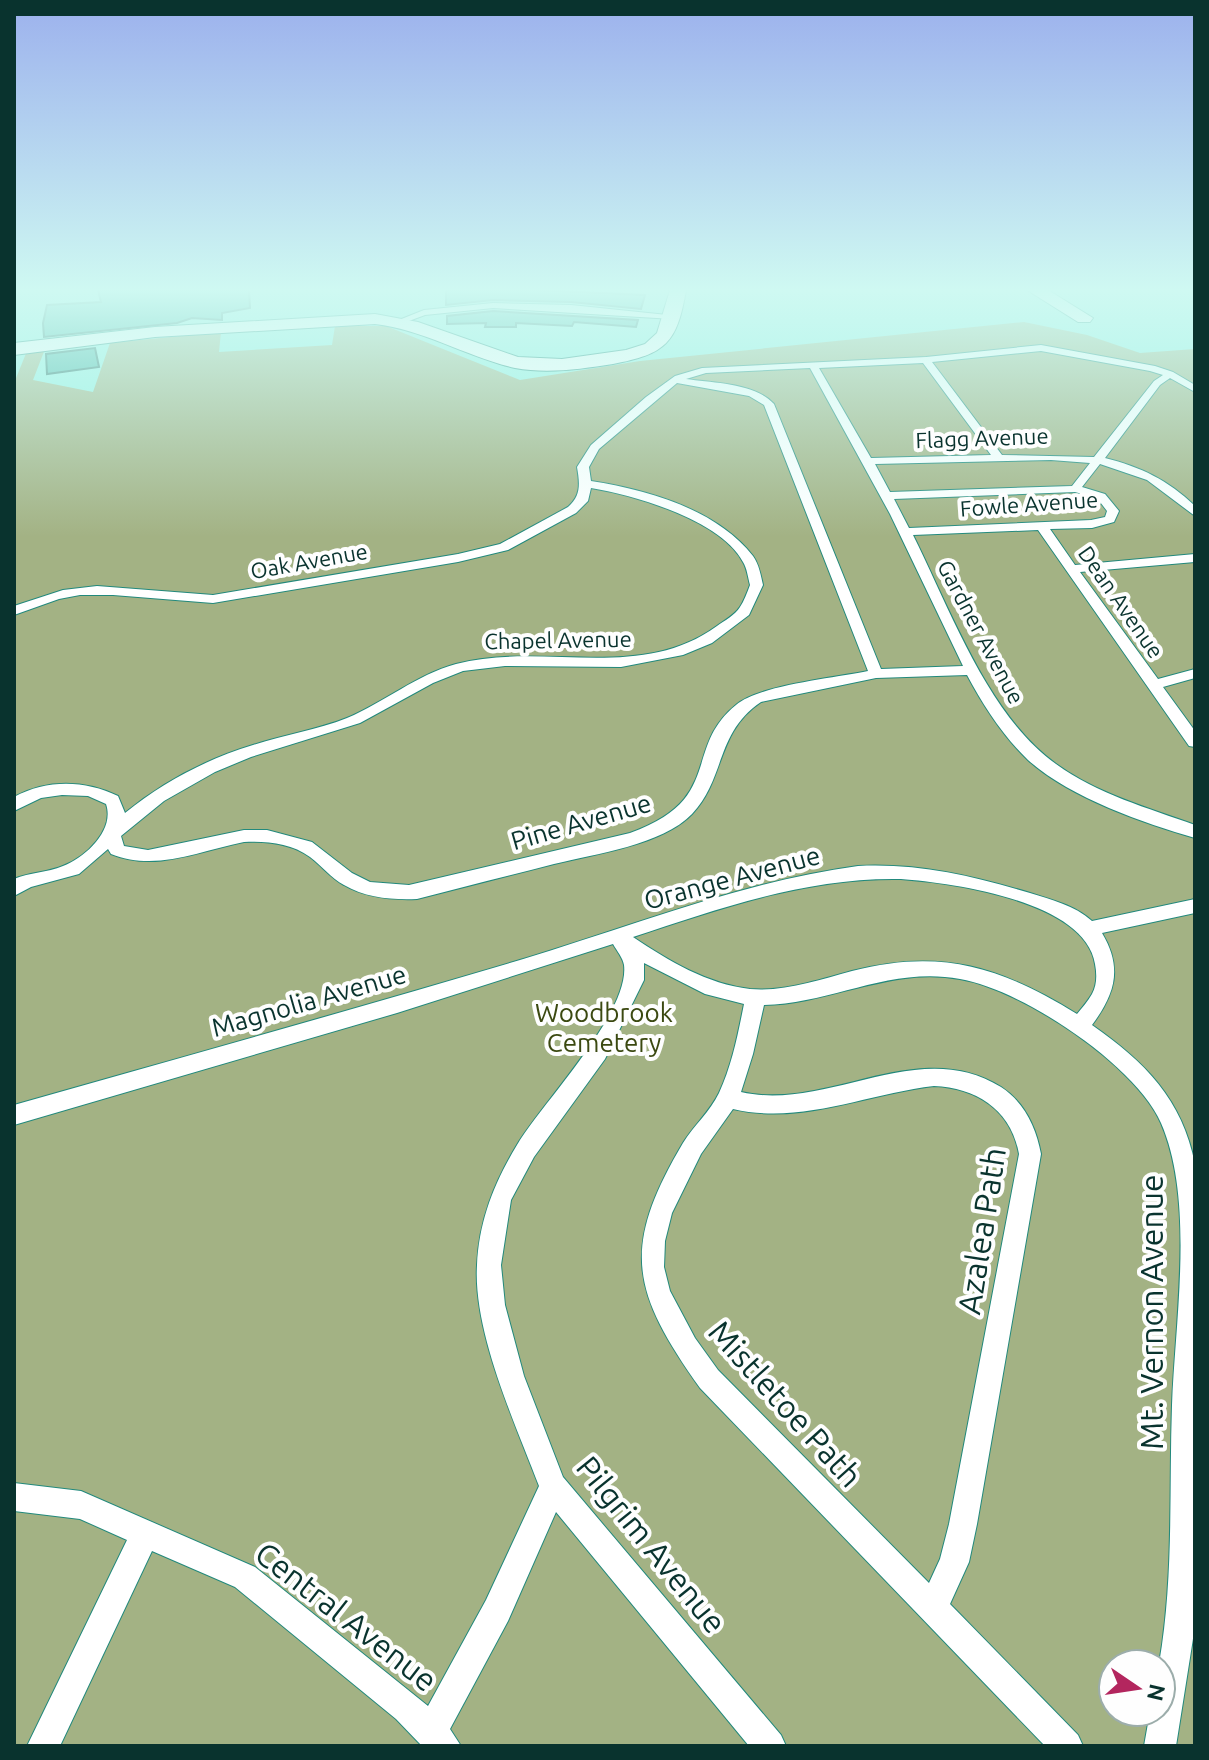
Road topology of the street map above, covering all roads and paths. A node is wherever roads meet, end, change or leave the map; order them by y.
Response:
1 (695, 372) edge
2 (817, 372) edge
3 (935, 372) edge
4 (1163, 372) edge
5 (1170, 374) junction
6 (676, 380) junction
7 (1195, 389) edge
8 (999, 458) junction
9 (1098, 458) junction
10 (868, 461) junction
11 (586, 484) junction
12 (1079, 490) junction
13 (886, 496) junction
14 (1195, 512) edge
15 (1041, 526) junction
16 (905, 532) junction
17 (1195, 558) edge
18 (1070, 569) junction
19 (14, 611) edge
20 (974, 670) junction
21 (1195, 673) edge
22 (876, 674) junction
23 (1153, 685) junction
24 (1195, 742) edge
25 (17, 798) edge
26 (1195, 832) edge
27 (112, 834) junction
28 (16, 884) edge
29 (1195, 906) edge
30 (1089, 929) junction
31 (618, 937) junction
32 (755, 998) junction
33 (1080, 1027) junction
34 (727, 1098) junction
35 (14, 1115) edge
36 (553, 1486) junction
37 (14, 1497) edge
38 (146, 1532) junction
39 (1189, 1603) edge
40 (932, 1609) junction
41 (438, 1738) edge
42 (43, 1746) edge
43 (770, 1746) edge
44 (1067, 1746) edge
45 (1160, 1746) edge

1 - 6 lane
2 - 10 lane, Gardner Avenue
3 - 8 lane
4 - 5 lane
5 - 7 lane
5 - 9 lane
6 - 11 lane
6 - 22 lane
8 - 9 lane, Flagg Avenue
8 - 10 lane, Flagg Avenue
9 - 12 lane
9 - 14 lane
10 - 13 lane, Gardner Avenue
11 - 19 lane, Oak Avenue
11 - 27 lane, Chapel Avenue
12 - 13 lane, Fowle Avenue
12 - 15 lane, Fowle Avenue
13 - 16 lane, Gardner Avenue
15 - 16 lane, Fowle Avenue
15 - 18 lane, Dean Avenue
16 - 20 lane, Gardner Avenue
17 - 18 lane
18 - 23 lane, Dean Avenue
20 - 22 lane, Pine Avenue
20 - 26 lane, Gardner Avenue
21 - 23 lane
22 - 27 lane, Pine Avenue
23 - 24 lane, Dean Avenue
25 - 27 lane
27 - 28 lane, Chapel Avenue
29 - 30 lane
30 - 31 lane, Orange Avenue
30 - 33 lane
31 - 32 lane, Mt. Vernon Avenue
31 - 35 lane, Magnolia Avenue
31 - 36 lane, Pilgrim Avenue
32 - 33 lane, Mt. Vernon Avenue
32 - 34 lane, Mistletoe Path
33 - 39 lane, Mt. Vernon Avenue
34 - 40 lane, Mistletoe Path
34 - 40 lane, Azalea Path
36 - 41 lane
36 - 43 lane, Pilgrim Avenue
37 - 38 lane, Central Avenue
38 - 41 lane, Central Avenue
38 - 42 lane
39 - 45 lane, Mt. Vernon Avenue
40 - 44 lane, Mistletoe Path

